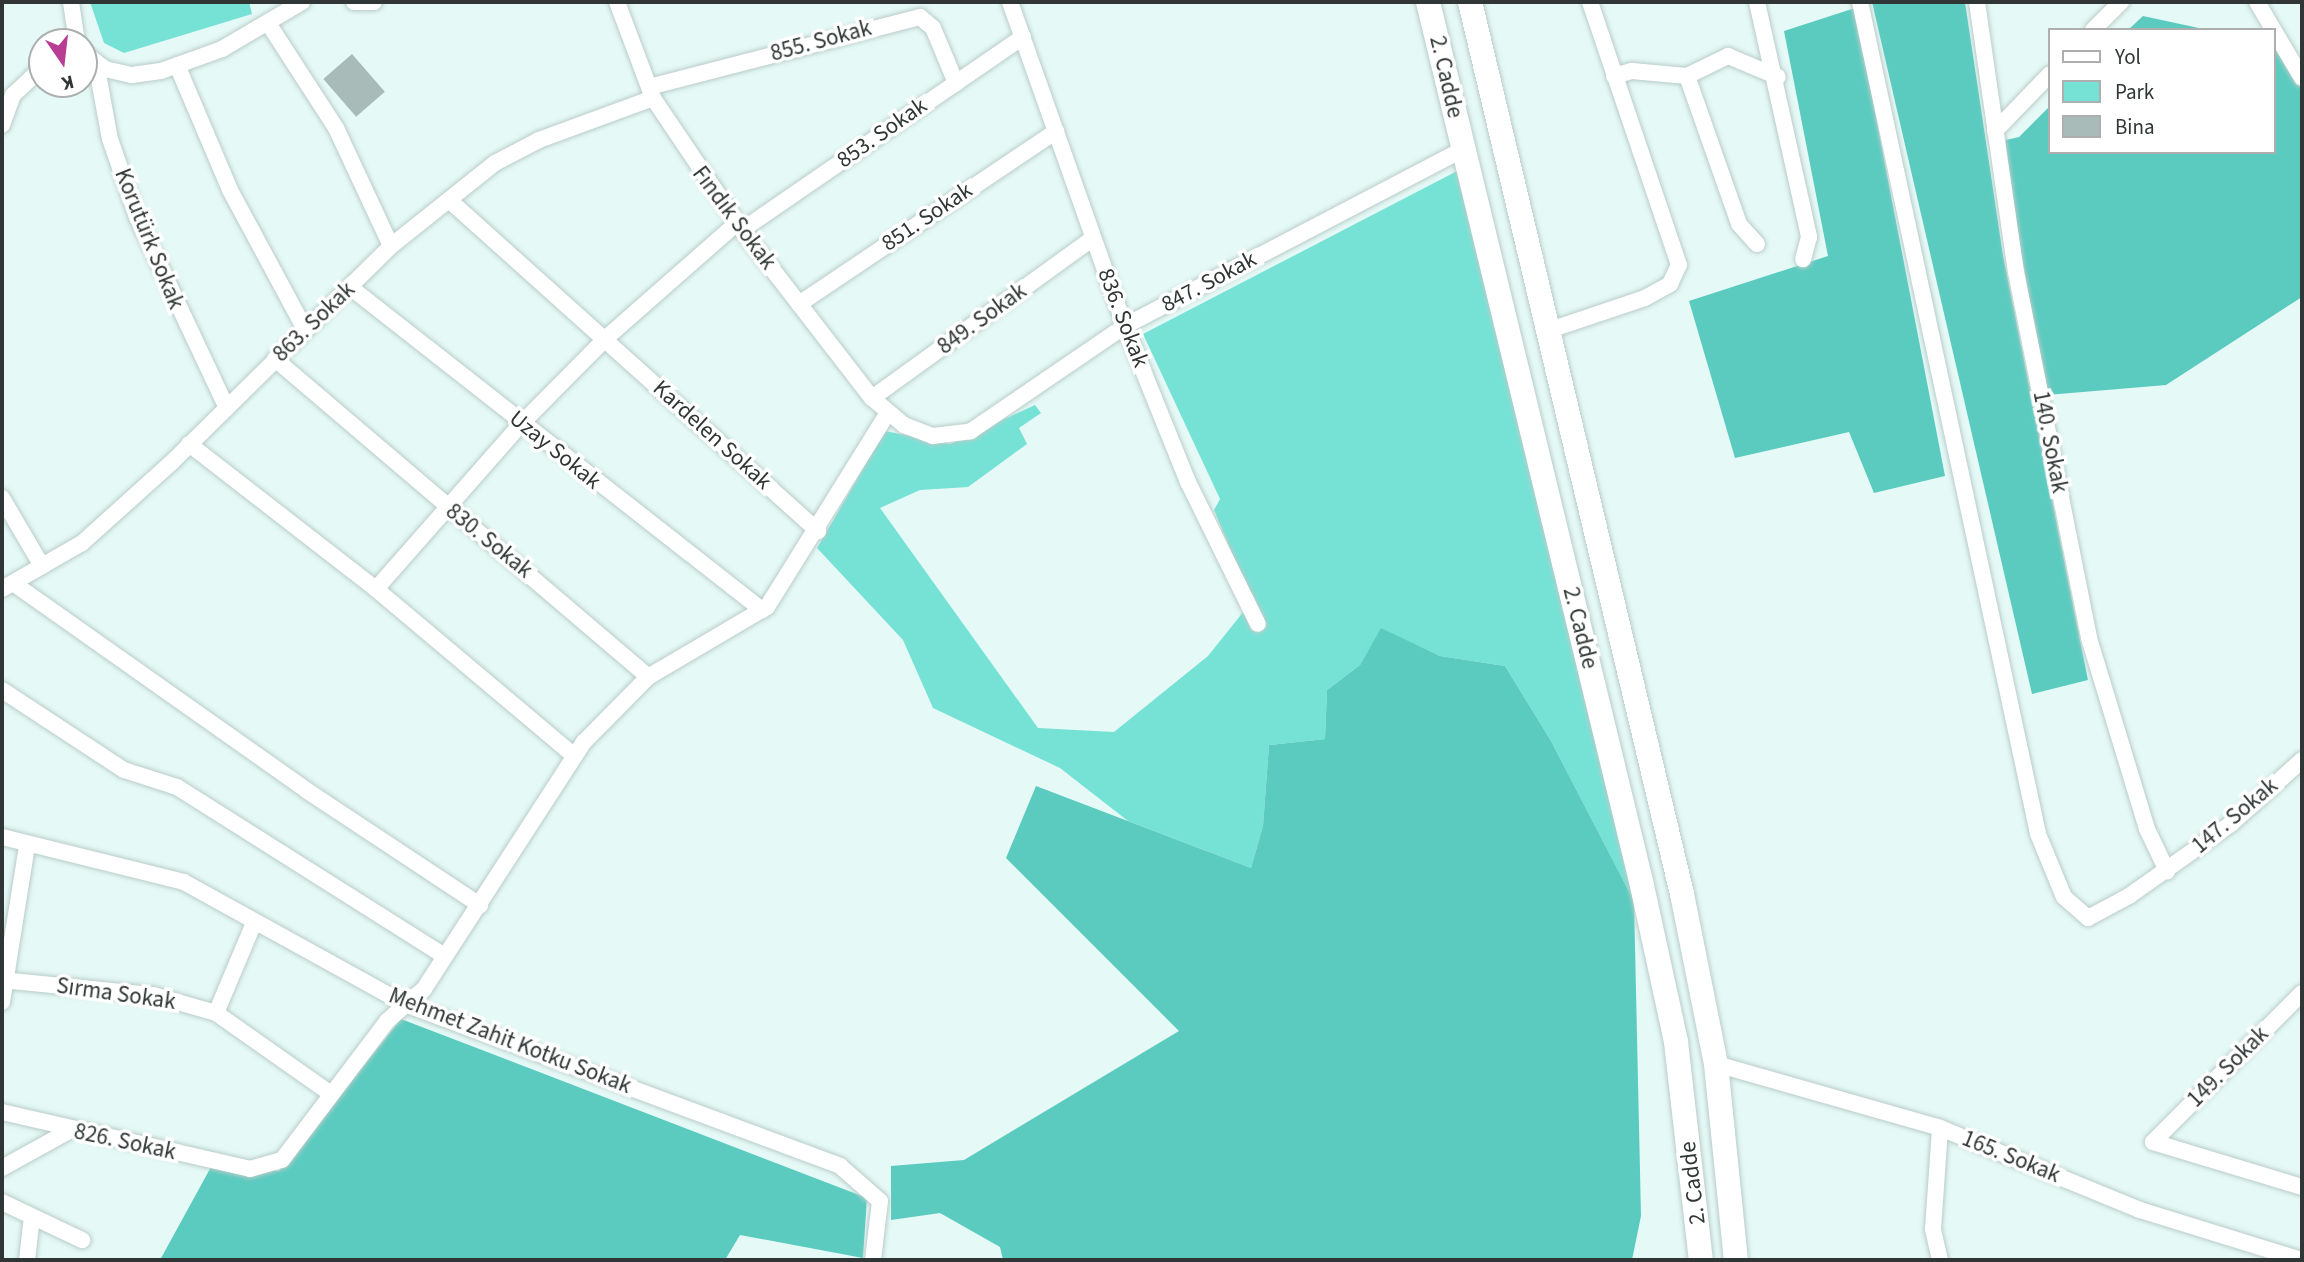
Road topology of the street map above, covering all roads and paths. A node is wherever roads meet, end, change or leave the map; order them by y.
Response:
1 (71, 2) edge
2 (302, 2) edge
3 (354, 2) edge
4 (374, 2) edge
5 (617, 2) edge
6 (1010, 2) edge
7 (1428, 2) edge
8 (1470, 2) edge
9 (1590, 2) edge
10 (1757, 2) edge
11 (1860, 2) edge
12 (1977, 2) edge
13 (2120, 2) edge
14 (2257, 2) edge
15 (268, 23) junction
16 (77, 28) edge
17 (2095, 28) edge
18 (2272, 28) edge
19 (2276, 34) edge
20 (1023, 37) junction
21 (98, 57) edge
22 (177, 65) junction
23 (1614, 76) junction
24 (1688, 76) junction
25 (2048, 76) edge
26 (1777, 78) junction
27 (2302, 78) edge
28 (28, 81) edge
29 (956, 83) junction
30 (651, 92) junction
31 (97, 98) edge
32 (2, 125) edge
33 (1056, 131) junction
34 (1995, 131) junction
35 (1463, 149) junction
36 (449, 200) junction
37 (739, 227) junction
38 (1092, 239) junction
39 (1757, 244) dead end
40 (391, 246) junction
41 (1802, 259) dead end
42 (350, 287) junction
43 (799, 304) junction
44 (1125, 326) junction
45 (305, 329) junction
46 (1547, 331) junction
47 (605, 339) junction
48 (275, 359) junction
49 (872, 398) junction
50 (226, 406) junction
51 (887, 414) junction
52 (521, 424) junction
53 (189, 444) junction
54 (2, 498) edge
55 (449, 509) junction
56 (818, 531) junction
57 (42, 566) junction
58 (8, 586) edge
59 (376, 589) junction
60 (762, 610) junction
61 (1258, 624) dead end
62 (648, 677) junction
63 (2, 690) edge
64 (574, 756) junction
65 (2302, 760) edge
66 (2, 837) edge
67 (27, 846) junction
68 (2167, 871) junction
69 (480, 905) junction
70 (254, 923) junction
71 (444, 956) junction
72 (4, 980) edge
73 (2299, 1001) edge
74 (2, 1002) edge
75 (405, 1004) junction
76 (216, 1013) junction
77 (1716, 1064) junction
78 (330, 1093) junction
79 (2, 1112) edge
80 (1940, 1128) junction
81 (69, 1131) junction
82 (2, 1168) edge
83 (2302, 1187) edge
84 (2, 1202) edge
85 (32, 1217) junction
86 (82, 1240) dead end
87 (27, 1260) edge
88 (873, 1260) edge
89 (1701, 1260) edge
90 (1736, 1260) edge
91 (1940, 1260) edge
92 (2302, 1260) edge

1 - 16 street, Korutürk Sokak
2 - 15 street
3 - 4 street
5 - 30 street, Fındık Sokak
6 - 20 street, 836. Sokak
7 - 35 main road, 2. Cadde
8 - 46 main road, 2. Cadde
9 - 23 street
10 - 26 street
11 - 68 street, 147. Sokak
12 - 34 street, 140. Sokak
13 - 17 street
14 - 18 street
15 - 22 street
15 - 40 street
19 - 27 street
20 - 29 street, 853. Sokak
20 - 33 street, 836. Sokak
21 - 22 street
22 - 45 street
23 - 24 street
23 - 46 street
24 - 26 street
24 - 39 street
25 - 34 street
26 - 41 street
28 - 32 street
29 - 30 street, 855. Sokak
29 - 37 street, 853. Sokak
30 - 36 street, 863. Sokak
30 - 37 street, Fındık Sokak
31 - 50 street, Korutürk Sokak
33 - 38 street, 836. Sokak
33 - 43 street, 851. Sokak
34 - 68 street, 140. Sokak
35 - 44 street, 847. Sokak
35 - 89 main road, 2. Cadde
36 - 40 street, 863. Sokak
36 - 47 street, Kardelen Sokak
37 - 43 street, Fındık Sokak
37 - 47 street
38 - 44 street, 836. Sokak
38 - 49 street, 849. Sokak
40 - 42 street, 863. Sokak
42 - 45 street, 863. Sokak
42 - 52 street, Uzay Sokak
43 - 49 street, Fındık Sokak
44 - 51 street, 847. Sokak
44 - 61 street, 836. Sokak
45 - 48 street, 863. Sokak
46 - 77 main road, 2. Cadde
47 - 52 street
47 - 56 street, Kardelen Sokak
48 - 50 street, 863. Sokak
48 - 55 street, 830. Sokak
49 - 51 street, Fındık Sokak
50 - 53 street, 863. Sokak
51 - 56 street
52 - 55 street
52 - 60 street, Uzay Sokak
53 - 57 street, 863. Sokak
53 - 59 street
54 - 57 street
55 - 59 street
55 - 62 street, 830. Sokak
56 - 60 street
57 - 58 street, 863. Sokak
58 - 69 street
59 - 64 street
60 - 62 street
62 - 64 street
63 - 71 street
64 - 69 street
65 - 68 street, 147. Sokak
66 - 67 street, Mehmet Zahit Kotku Sokak
67 - 70 street, Mehmet Zahit Kotku Sokak
67 - 72 street
69 - 71 street
70 - 75 street, Mehmet Zahit Kotku Sokak
70 - 76 street
71 - 75 street
72 - 74 street
72 - 76 street, Sırma Sokak
73 - 83 street, 149. Sokak
75 - 78 street
75 - 88 street, Mehmet Zahit Kotku Sokak
76 - 78 street, Sırma Sokak
77 - 80 street, 165. Sokak
77 - 90 main road, 2. Cadde
78 - 81 street, 826. Sokak
79 - 81 street, 826. Sokak
80 - 91 street
80 - 92 street, 165. Sokak
81 - 82 street
84 - 85 street
85 - 86 street
85 - 87 street

